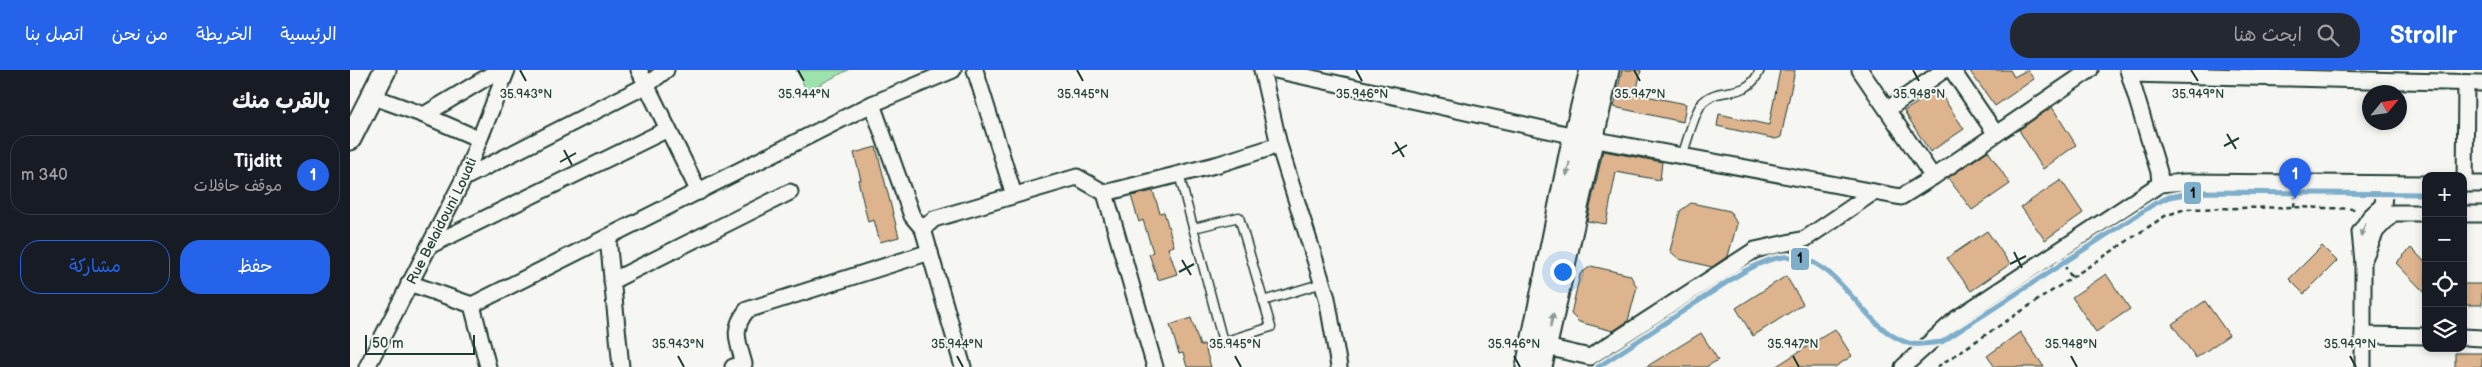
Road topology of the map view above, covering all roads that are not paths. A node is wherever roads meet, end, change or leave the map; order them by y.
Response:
1 (385, 70) edge
2 (498, 70) edge
3 (507, 70) edge
4 (639, 70) edge
5 (666, 70) edge
6 (952, 70) edge
7 (975, 70) edge
8 (1262, 70) edge
9 (1275, 70) edge
10 (1591, 70) edge
11 (1608, 70) edge
12 (1760, 70) edge
13 (1860, 70) edge
14 (1944, 70) edge
15 (1952, 70) edge
16 (2090, 70) edge
17 (2129, 72) edge
18 (2336, 76) edge
19 (2466, 83) junction
20 (2482, 83) edge
21 (646, 85) junction
22 (370, 96) junction
23 (872, 104) junction
24 (1888, 109) junction
25 (424, 115) junction
26 (668, 129) junction
27 (1996, 134) junction
28 (1584, 138) junction
29 (350, 139) edge
30 (479, 139) junction
31 (1279, 145) junction
32 (1682, 156) junction
33 (2464, 172) edge
34 (1180, 174) junction
35 (1933, 177) junction
36 (464, 178) junction
37 (2160, 184) junction
38 (2422, 184) edge
39 (2467, 184) edge
40 (2482, 184) edge
41 (2385, 185) junction
42 (700, 192) junction
43 (790, 192) dead end
44 (1874, 192) junction
45 (1104, 193) junction
46 (1014, 195) junction
47 (2388, 209) junction
48 (2422, 213) edge
49 (2467, 214) edge
50 (2482, 214) edge
51 (1194, 228) junction
52 (923, 229) junction
53 (608, 238) junction
54 (429, 246) junction
55 (930, 252) junction
56 (612, 281) junction
57 (409, 283) junction
58 (1323, 283) junction
59 (1263, 300) junction
60 (472, 305) junction
61 (2363, 335) junction
62 (2422, 336) edge
63 (2467, 337) edge
64 (2482, 338) edge
65 (1544, 357) edge
66 (742, 366) edge
67 (1341, 366) edge
68 (367, 367) edge
69 (488, 367) edge
70 (620, 367) edge
71 (963, 367) edge
72 (1155, 367) edge
73 (1527, 367) edge
74 (1903, 367) edge
75 (2364, 367) edge

1 - 22 main road
2 - 25 street
3 - 30 street, Rue Belaidouni Louati
4 - 21 street
5 - 21 street
6 - 23 street
7 - 46 street
8 - 31 street
9 - 28 street
10 - 28 main road
11 - 28 main road
12 - 32 lane
13 - 24 street
14 - 24 street
15 - 27 street
16 - 27 street
17 - 18 street
17 - 37 street
18 - 19 street
19 - 20 street
19 - 33 street
21 - 26 street
21 - 36 street
22 - 25 street
22 - 29 main road
23 - 42 street
23 - 52 street
24 - 35 street
25 - 30 street
26 - 42 street
26 - 54 street
27 - 35 street
28 - 32 street
65 -> 28 main road
28 -> 73 main road
30 - 36 street, Rue Belaidouni Louati
31 - 34 street
31 - 58 street
32 - 44 street
34 - 45 street
34 - 51 lane
35 - 44 street
36 - 54 street, Rue Belaidouni Louati
37 - 41 street
37 - 74 street
38 - 41 street
39 - 40 street
41 - 47 street
42 - 53 street
43 - 56 street
44 - 65 street
45 - 46 street
45 - 72 street
46 - 52 street
47 - 48 street
47 - 61 street
49 - 50 street
51 - 59 lane
51 - 59 lane
52 - 55 street
53 - 56 street
53 - 60 street
54 - 57 street, Rue Belaidouni Louati
55 - 66 street
55 - 71 street
56 - 70 street
57 - 60 street
57 - 68 street, Rue Belaidouni Louati
58 - 59 lane
58 - 67 street
60 - 69 street
61 - 62 street
61 - 75 street
63 - 64 street

